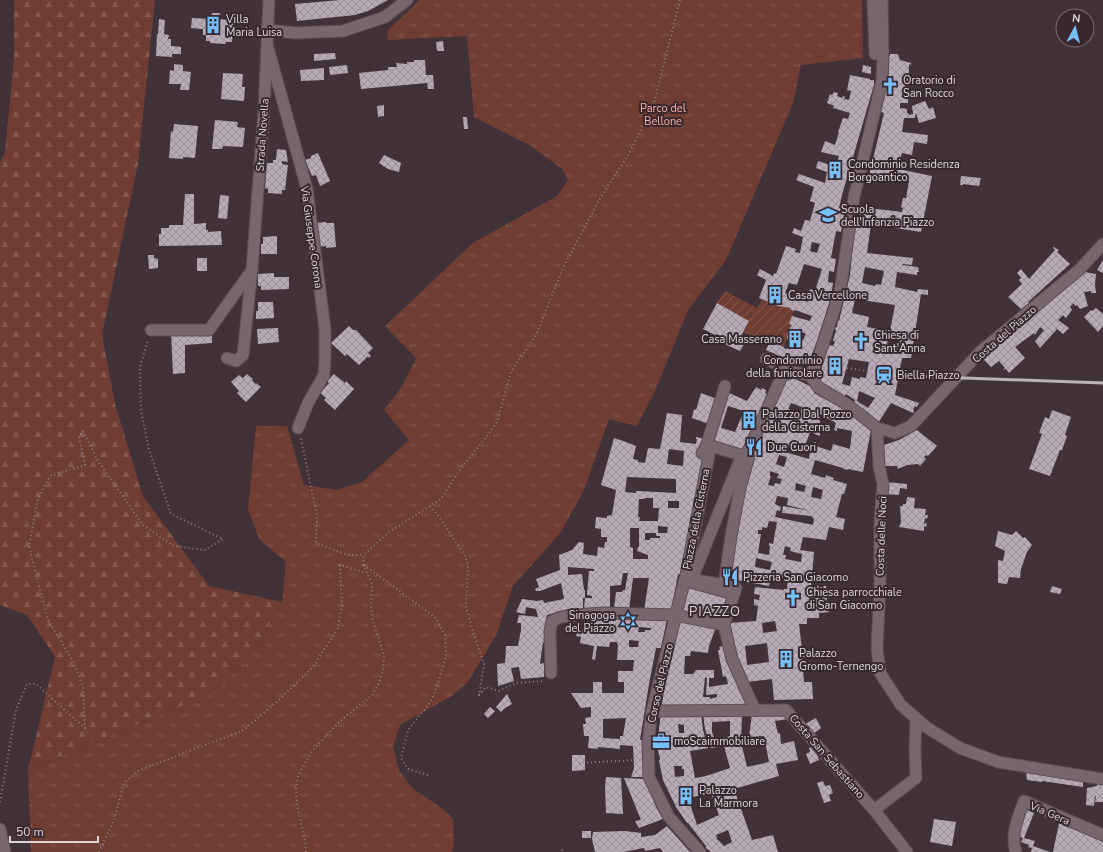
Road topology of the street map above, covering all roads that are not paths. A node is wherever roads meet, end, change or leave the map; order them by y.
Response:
1 (269, 0) edge
2 (407, 0) edge
3 (873, 0) edge
4 (882, 0) edge
5 (267, 30) junction
6 (267, 44) junction
7 (882, 81) junction
8 (1103, 244) edge
9 (252, 269) junction
10 (151, 330) road end
11 (226, 358) dead end
12 (766, 359) dead end
13 (793, 372) junction
14 (810, 375) junction
15 (725, 386) dead end
16 (298, 428) road end
17 (877, 428) junction
18 (706, 447) junction
19 (743, 458) junction
20 (689, 579) junction
21 (732, 587) junction
22 (675, 614) junction
23 (724, 625) junction
24 (551, 674) road end
25 (652, 710) junction
26 (755, 710) junction
27 (916, 718) junction
28 (1103, 779) edge
29 (874, 810) junction
30 (0, 829) edge
31 (1103, 835) edge
32 (5, 852) edge
33 (700, 852) edge
34 (907, 852) edge
35 (1016, 852) edge

1 - 5 street, Strada Novella
2 - 5 street
3 - 7 street
4 - 7 street
5 - 6 street, Strada Novella
6 - 9 street, Strada Novella
6 - 16 street, Via Giuseppe Corona
7 - 14 street
8 - 17 street, Costa del Piazzo
9 - 10 street
9 - 11 street, Strada Novella
12 - 13 street
13 - 14 street
13 - 19 street, Piazza della Cisterna
14 - 17 street, Costa del Piazzo
15 - 18 street
17 - 27 street, Costa delle Noci
18 - 19 street
18 - 20 street, Piazza della Cisterna
19 - 20 street, Piazza della Cisterna
19 - 21 street
20 - 21 street, Piazza della Cisterna
20 - 22 street, Corso del Piazzo
21 - 23 street
22 - 23 street
22 - 24 street
22 - 25 street, Corso del Piazzo
23 - 26 street
25 - 26 street, Costa San Sebastiano
25 - 33 street, Corso del Piazzo
26 - 29 street, Costa San Sebastiano
27 - 28 street, Costa delle Noci
27 - 29 street
29 - 34 street, Costa San Sebastiano
30 - 32 street
31 - 35 street, Via Gera

